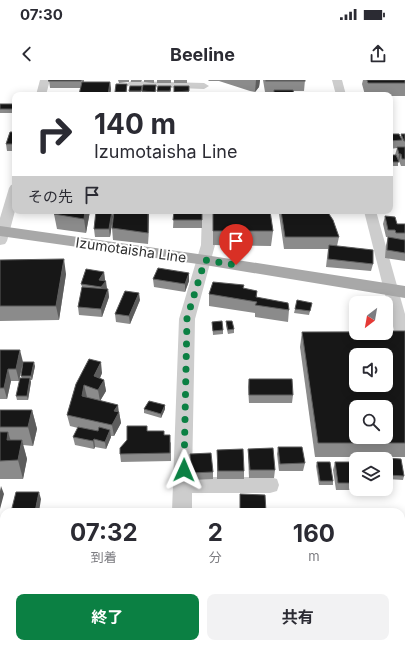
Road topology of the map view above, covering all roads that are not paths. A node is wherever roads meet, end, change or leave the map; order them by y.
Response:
1 (45, 80) edge
2 (337, 80) edge
3 (131, 84) edge
4 (203, 87) edge
5 (42, 92) edge
6 (340, 92) edge
7 (12, 198) edge
8 (208, 214) edge
9 (371, 214) edge
10 (1, 234) edge
11 (205, 260) junction
12 (398, 291) edge
13 (405, 342) edge
14 (183, 485) junction
15 (270, 485) dead end
16 (182, 508) edge

1 - 5 street
2 - 6 street
3 - 4 street
7 - 10 street
8 - 11 street
9 - 12 street
10 - 11 main road, Izumotaisha Line
11 - 12 main road, Izumotaisha Line
11 - 14 street
12 - 13 street
14 - 15 street
14 - 16 street

